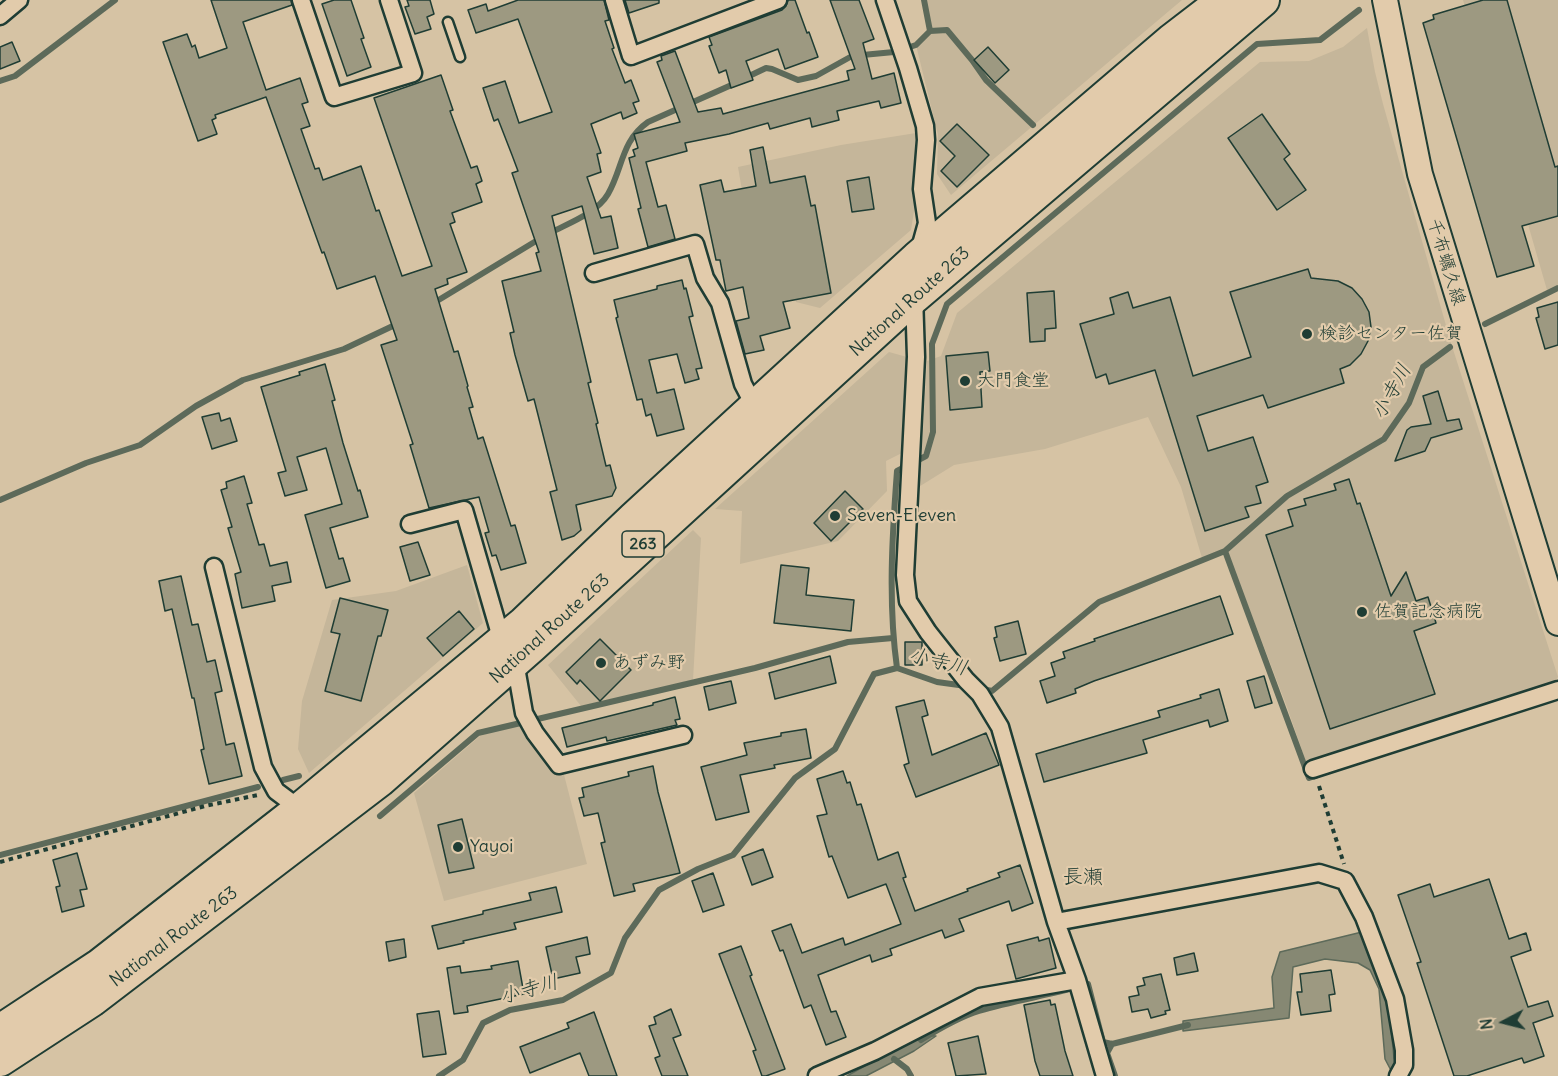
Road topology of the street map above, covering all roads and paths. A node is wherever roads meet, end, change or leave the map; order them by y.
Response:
1 (19, 0) edge
2 (301, 0) edge
3 (389, 0) edge
4 (614, 0) edge
5 (778, 0) edge
6 (885, 0) edge
7 (1224, 0) edge
8 (1263, 0) edge
9 (1385, 0) edge
10 (0, 16) edge
11 (448, 22) dead end
12 (460, 57) dead end
13 (917, 258) junction
14 (594, 273) dead end
15 (914, 297) junction
16 (755, 407) junction
17 (410, 524) dead end
18 (214, 567) dead end
19 (1558, 622) edge
20 (508, 651) junction
21 (1558, 690) edge
22 (683, 735) dead end
23 (1315, 776) joint
24 (288, 800) junction
25 (0, 862) edge
26 (1339, 879) junction
27 (1056, 922) junction
28 (1079, 987) junction
29 (0, 1031) edge
30 (0, 1059) edge
31 (1401, 1071) edge
32 (817, 1076) edge
33 (1105, 1076) edge

1 - 10 street
2 - 3 street
4 - 5 street
6 - 13 street
7 - 13 highway, National Route 263 / 263
8 - 15 highway, National Route 263 / 263
9 - 19 street, 千布蠣久線
11 - 12 lane
13 - 15 street
13 - 16 highway, National Route 263 / 263
14 - 16 street
15 - 20 highway, National Route 263 / 263
15 - 27 street
16 - 20 highway, National Route 263 / 263
17 - 20 street
18 - 24 street
20 - 22 street
20 - 24 highway, National Route 263 / 263
20 - 30 highway, National Route 263 / 263
21 - 23 street
23 - 26 path
24 - 25 path
24 - 29 highway, National Route 263 / 263
26 - 27 street
26 - 31 street
27 - 28 street
28 - 32 street
28 - 33 street

